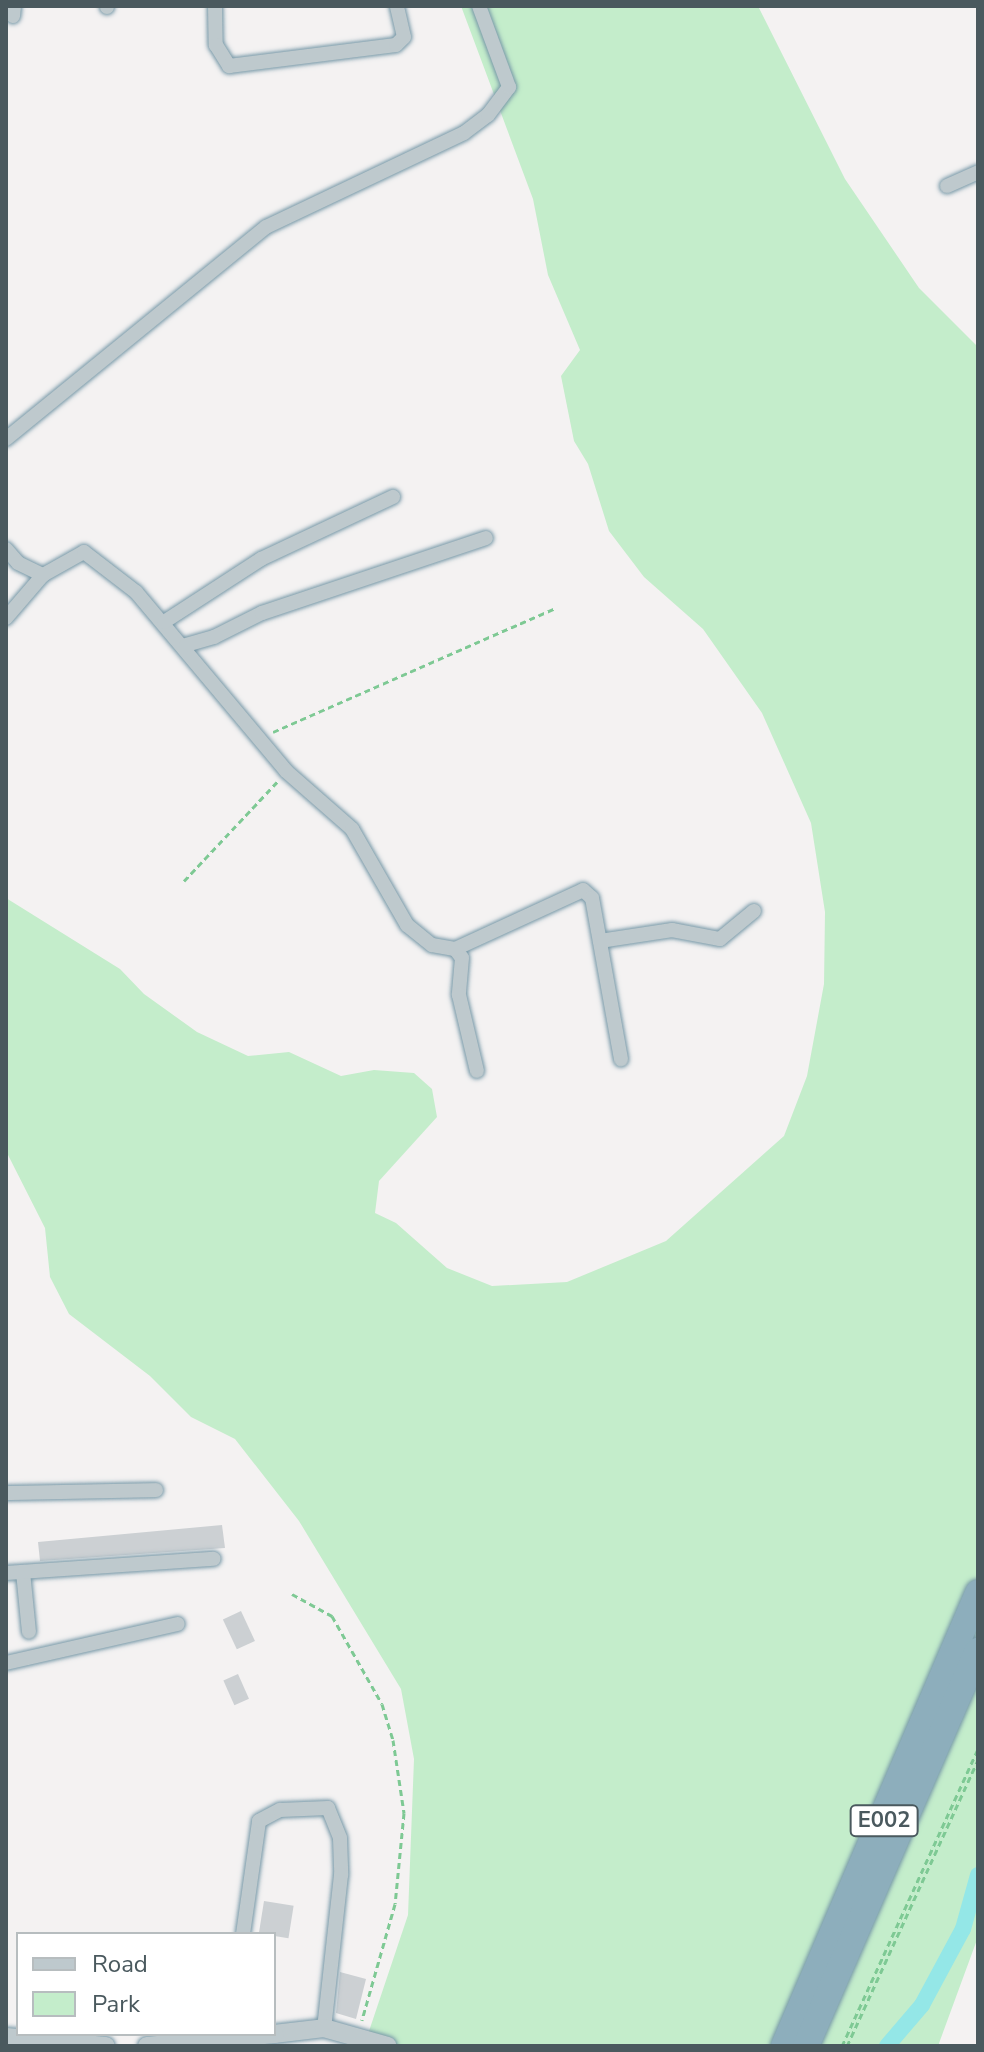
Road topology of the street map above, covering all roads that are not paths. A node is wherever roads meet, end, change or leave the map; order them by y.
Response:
1 (215, 6) edge
2 (397, 6) edge
3 (479, 6) edge
4 (978, 172) edge
5 (947, 186) dead end
6 (6, 439) edge
7 (393, 497) dead end
8 (486, 538) dead end
9 (6, 549) edge
10 (43, 575) junction
11 (6, 618) edge
12 (164, 622) junction
13 (186, 645) junction
14 (754, 911) dead end
15 (600, 941) junction
16 (455, 949) junction
17 (621, 1059) dead end
18 (477, 1071) dead end
19 (156, 1490) dead end
20 (6, 1493) edge
21 (214, 1559) dead end
22 (23, 1572) junction
23 (6, 1573) edge
24 (978, 1593) edge
25 (178, 1624) dead end
26 (29, 1632) dead end
27 (978, 1651) edge
28 (6, 1663) edge
29 (243, 1932) edge
30 (324, 2028) junction
31 (276, 2034) edge
32 (232, 2036) edge
33 (6, 2037) edge
34 (352, 2038) edge
35 (106, 2046) edge
36 (147, 2046) edge
37 (388, 2046) edge
38 (784, 2046) edge
39 (806, 2046) edge

1 - 2 street
3 - 6 street
4 - 5 street
7 - 12 street
8 - 13 street
9 - 10 street
10 - 11 street
10 - 12 street
12 - 13 street
13 - 16 street
14 - 15 street
15 - 16 street
15 - 17 street
16 - 18 street
19 - 20 street
21 - 22 street
22 - 23 street
22 - 26 street
24 - 38 highway, E002
25 - 28 street
27 - 39 highway, E002
29 - 30 street
30 - 31 street
30 - 34 street
32 - 36 street
33 - 35 street
34 - 37 street

